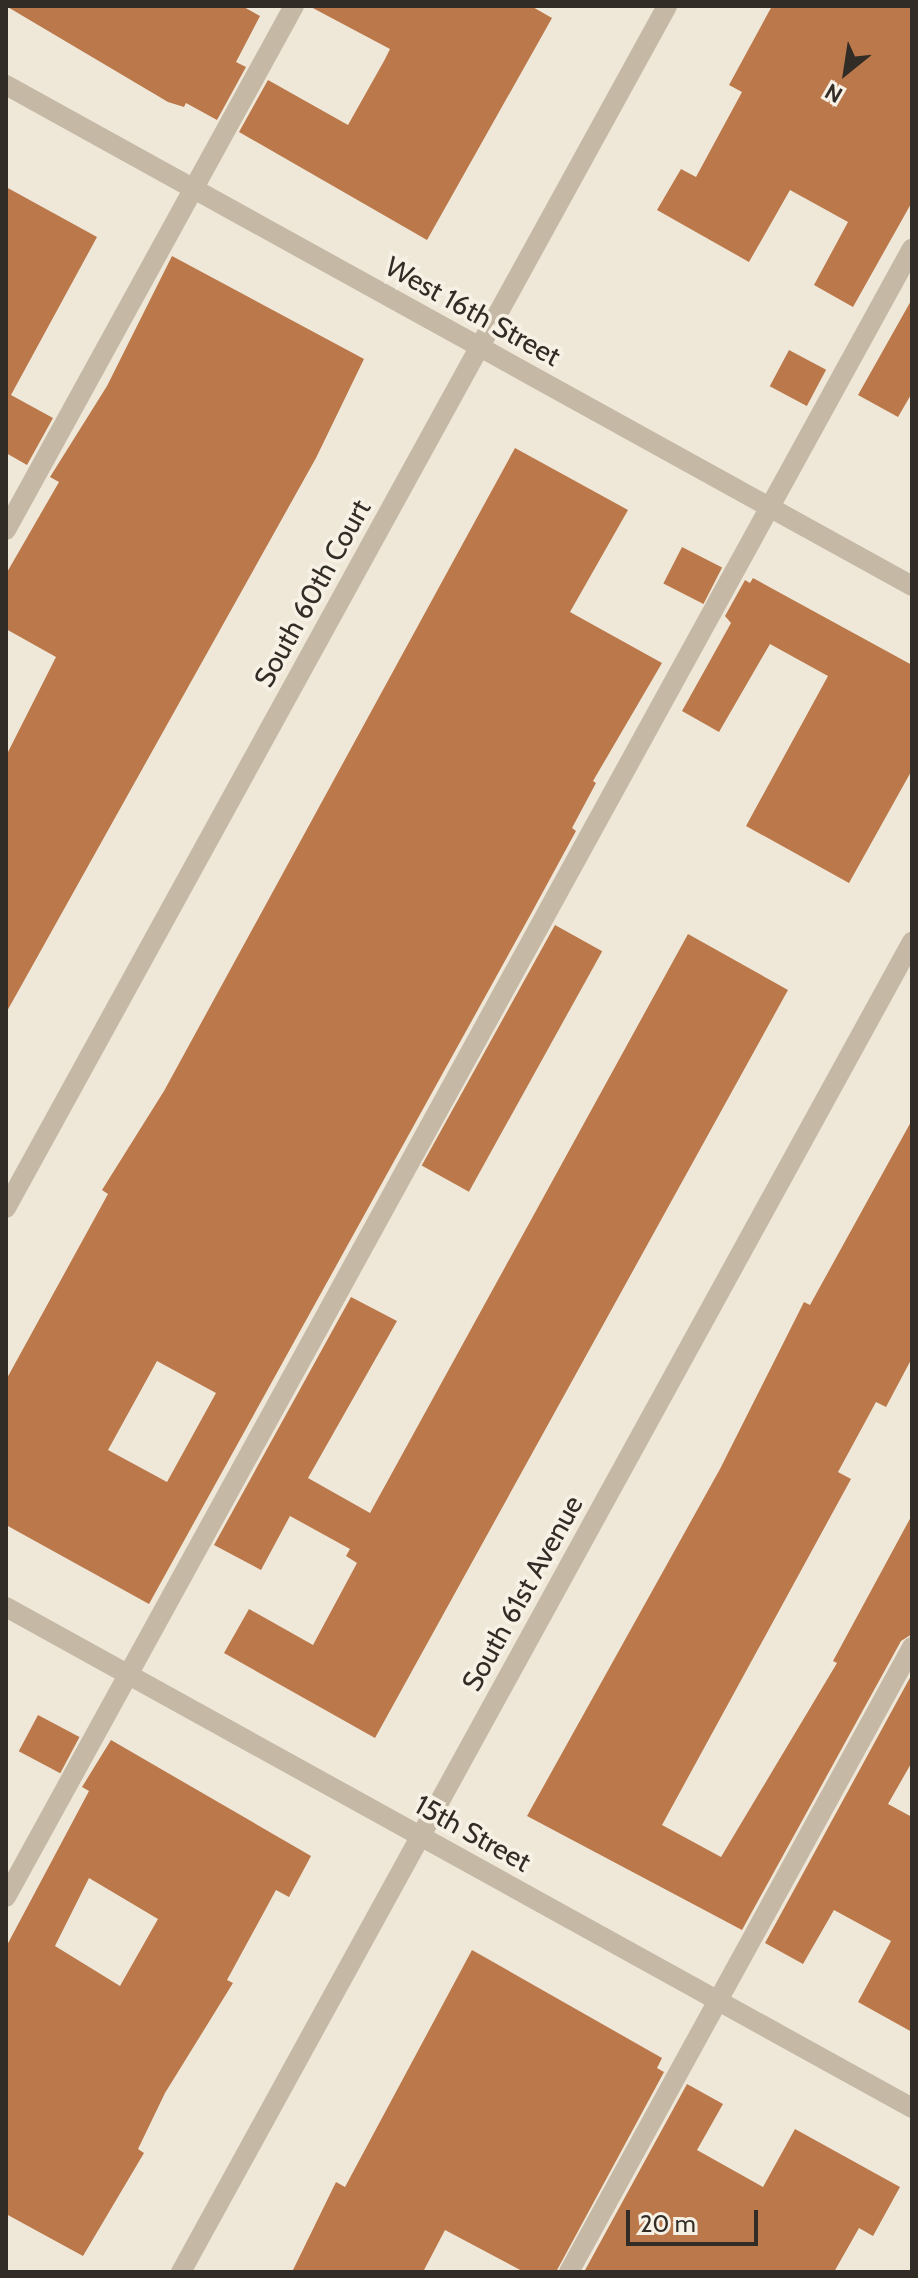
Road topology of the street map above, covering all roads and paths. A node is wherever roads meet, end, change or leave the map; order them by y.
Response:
1 (294, 6) edge
2 (667, 6) edge
3 (6, 85) edge
4 (194, 189) junction
5 (912, 248) edge
6 (479, 347) junction
7 (770, 507) junction
8 (6, 530) edge
9 (912, 586) edge
10 (912, 942) edge
11 (6, 1208) edge
12 (6, 1607) edge
13 (912, 1647) edge
14 (128, 1675) junction
15 (420, 1836) junction
16 (6, 1897) edge
17 (718, 2000) junction
18 (912, 2108) edge
19 (181, 2272) edge
20 (569, 2272) edge

1 - 4 street
2 - 6 street, South 60th Court
3 - 4 street, West 16th Street
4 - 6 street, West 16th Street
4 - 8 street
5 - 7 street
6 - 7 street, West 16th Street
6 - 11 street, South 60th Court
7 - 9 street, West 16th Street
7 - 14 street
10 - 15 street, South 61st Avenue
12 - 14 street, 15th Street
13 - 17 street
14 - 15 street, 15th Street
14 - 16 street
15 - 17 street, 15th Street
15 - 19 street, South 61st Avenue
17 - 18 street, 15th Street
17 - 20 street

